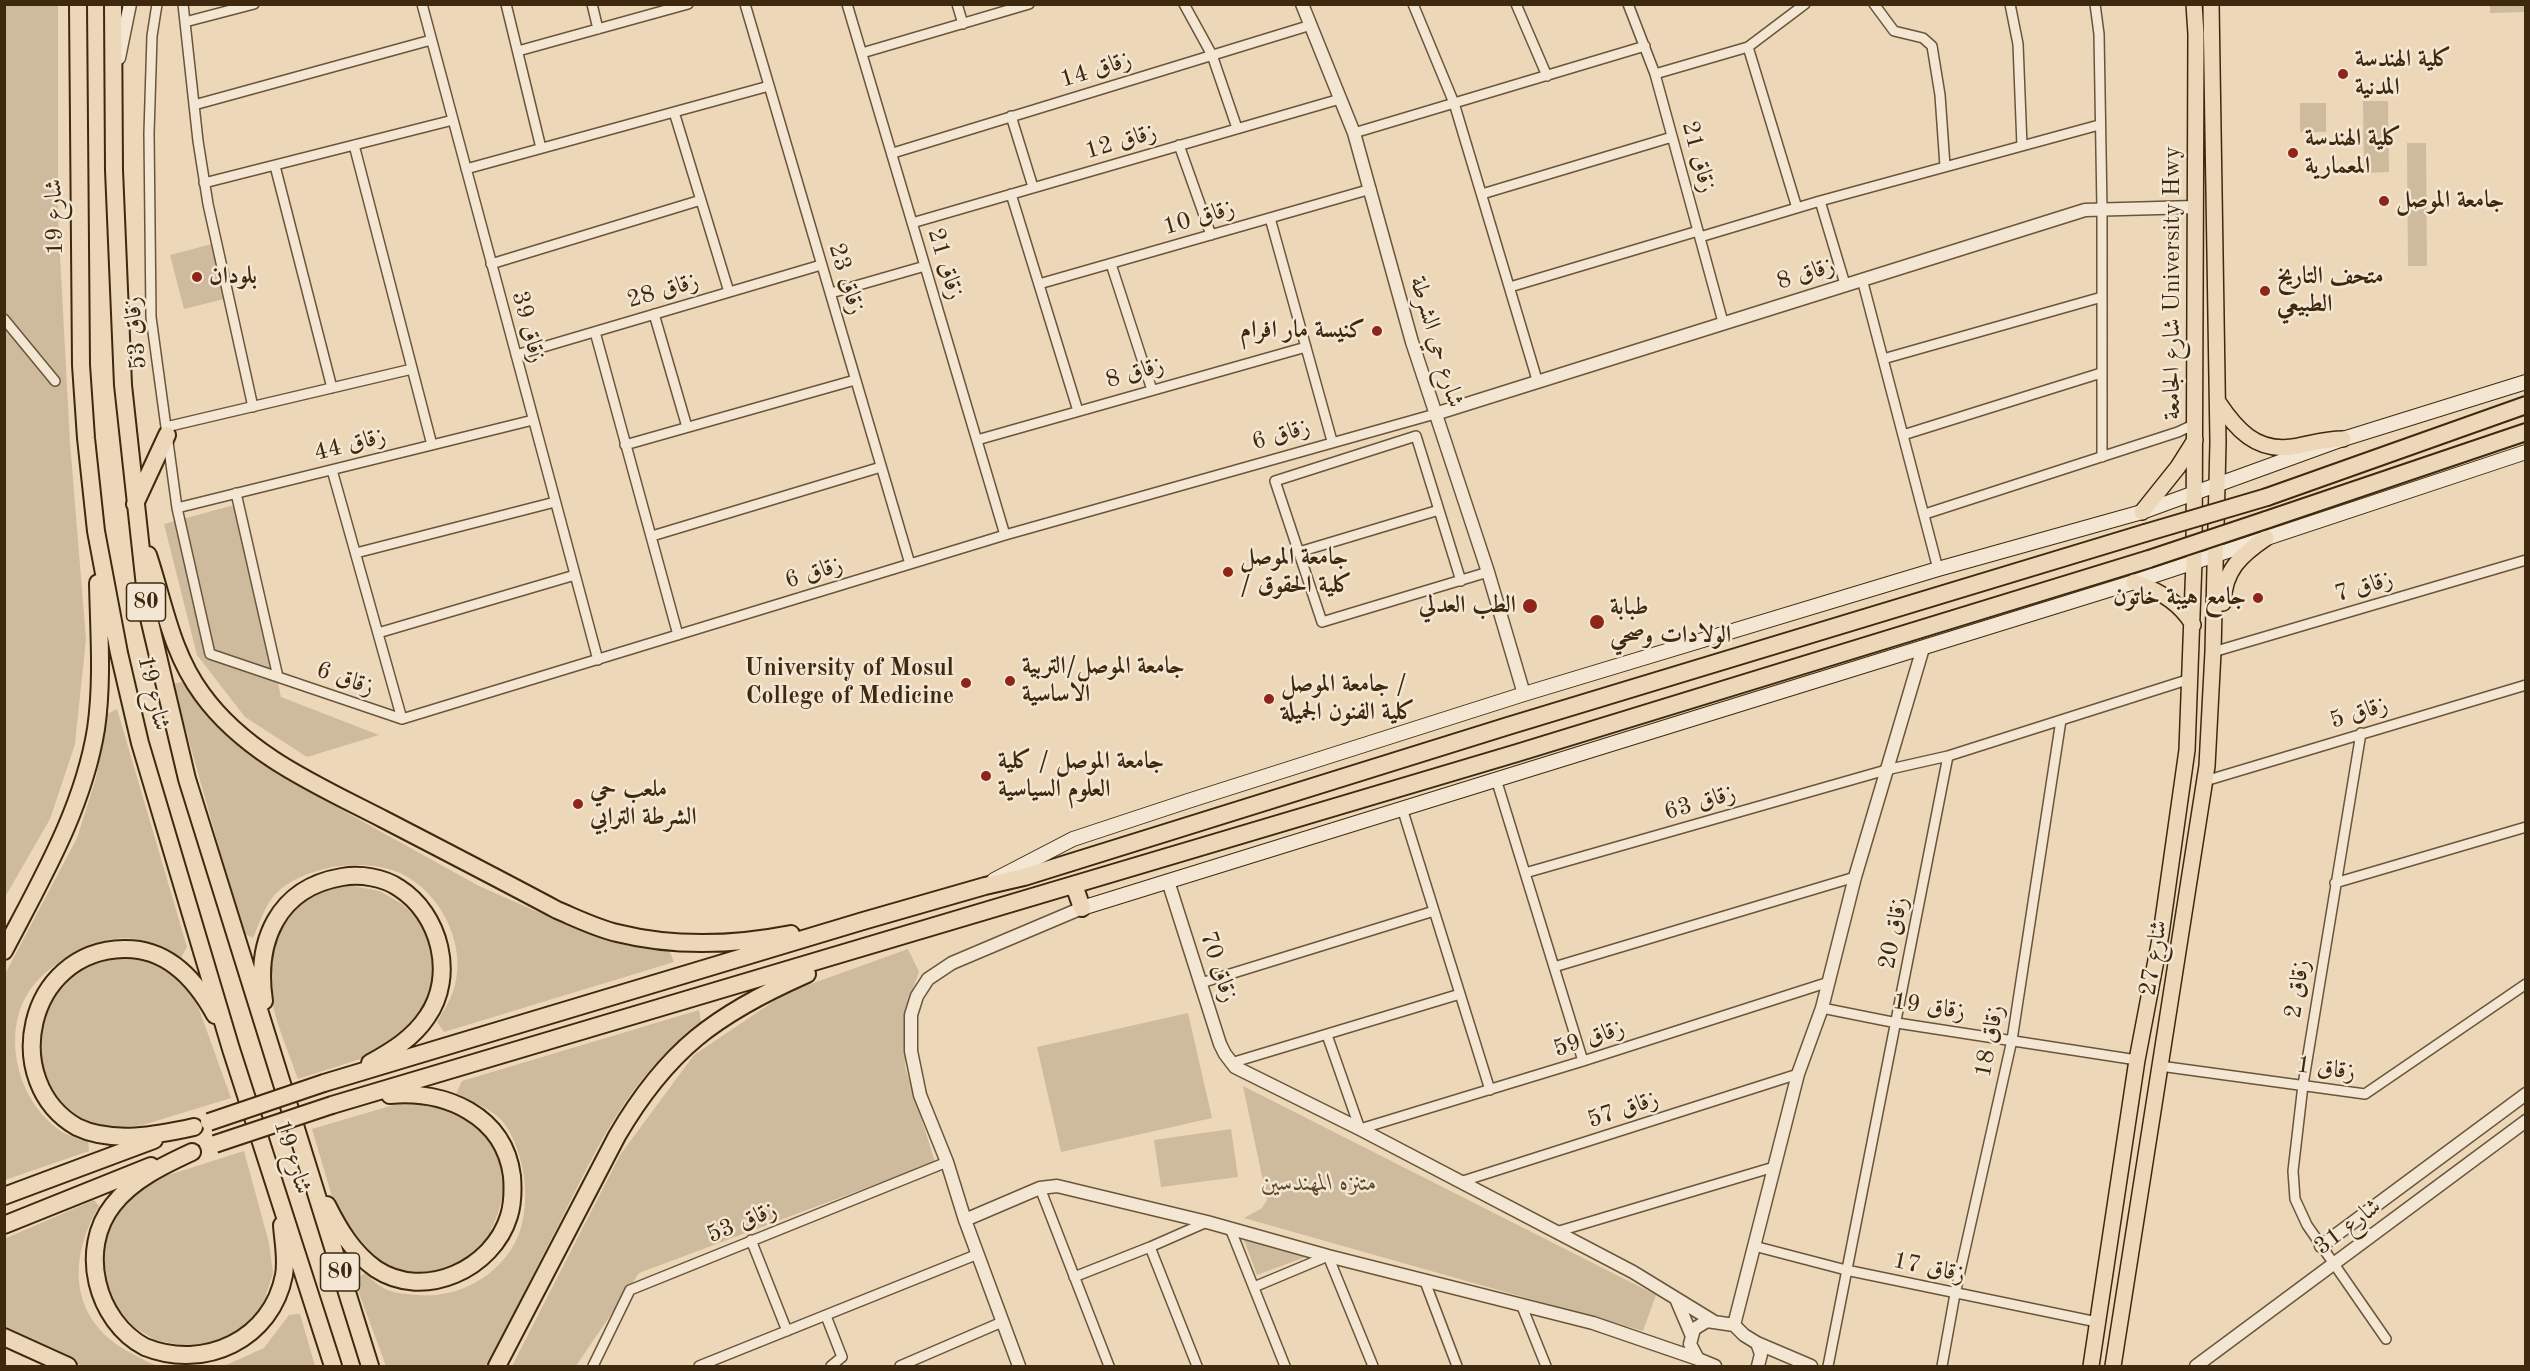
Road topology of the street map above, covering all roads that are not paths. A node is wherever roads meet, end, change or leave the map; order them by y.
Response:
1 (78, 4) edge
2 (113, 4) edge
3 (130, 4) edge
4 (157, 4) edge
5 (183, 4) edge
6 (254, 4) edge
7 (422, 4) edge
8 (506, 4) edge
9 (592, 4) edge
10 (688, 4) edge
11 (746, 4) edge
12 (847, 4) edge
13 (957, 4) edge
14 (1029, 4) edge
15 (1184, 4) edge
16 (1302, 4) edge
17 (1413, 4) edge
18 (1516, 4) edge
19 (1628, 4) edge
20 (1805, 4) edge
21 (1874, 4) edge
22 (2010, 4) edge
23 (2096, 4) edge
24 (2194, 4) edge
25 (2211, 4) edge
26 (185, 22) junction
27 (963, 24) junction
28 (1311, 25) junction
29 (598, 29) junction
30 (431, 40) junction
31 (1645, 46) junction
32 (1748, 47) junction
33 (518, 51) junction
34 (862, 53) junction
35 (1212, 55) junction
36 (1655, 75) junction
37 (1547, 76) junction
38 (769, 86) junction
39 (114, 92) junction
40 (1340, 99) junction
41 (1454, 103) junction
42 (194, 105) junction
43 (674, 112) junction
44 (1011, 116) junction
45 (453, 120) junction
46 (2099, 125) junction
47 (1237, 128) junction
48 (1354, 133) junction
49 (1672, 137) junction
50 (1179, 145) junction
51 (354, 146) junction
52 (2022, 146) junction
53 (541, 148) junction
54 (892, 153) junction
55 (275, 166) junction
56 (1946, 166) junction
57 (466, 169) junction
58 (204, 183) junction
59 (1033, 188) junction
60 (1371, 189) junction
61 (1011, 194) junction
62 (1482, 194) junction
63 (701, 200) junction
64 (1820, 201) junction
65 (2195, 207) junction
66 (1797, 208) junction
67 (2102, 209) junction
68 (1270, 218) junction
69 (912, 223) junction
70 (1699, 234) junction
71 (1211, 235) junction
72 (491, 264) junction
73 (1111, 264) junction
74 (821, 265) junction
75 (925, 266) junction
76 (1862, 279) junction
77 (1845, 284) junction
78 (1039, 285) junction
79 (1510, 287) junction
80 (729, 292) junction
81 (831, 293) junction
82 (2102, 297) junction
83 (654, 314) junction
84 (4, 319) edge
85 (1723, 322) junction
86 (595, 332) junction
87 (1306, 347) junction
88 (516, 355) junction
89 (1883, 359) junction
90 (412, 369) junction
91 (2101, 373) junction
92 (855, 380) junction
93 (55, 381) dead end
94 (2526, 382) edge
95 (1538, 383) junction
96 (332, 388) junction
97 (1152, 390) junction
98 (2218, 402) junction
99 (2526, 405) edge
100 (253, 407) junction
101 (1078, 411) junction
102 (1435, 414) junction
103 (533, 420) junction
104 (2195, 424) junction
105 (687, 427) junction
106 (167, 431) junction
107 (2526, 432) edge
108 (1903, 435) junction
109 (2343, 439) junction
110 (977, 440) junction
111 (2195, 440) junction
112 (1332, 441) junction
113 (625, 444) junction
114 (432, 445) junction
115 (2526, 452) edge
116 (2102, 457) junction
117 (881, 467) junction
118 (332, 470) junction
119 (2217, 486) junction
120 (2195, 493) junction
121 (236, 494) junction
122 (555, 502) junction
123 (135, 505) junction
124 (177, 508) junction
125 (1439, 510) junction
126 (2142, 512) junction
127 (1925, 514) junction
128 (137, 523) junction
129 (96, 531) junction
130 (1005, 535) junction
131 (652, 536) junction
132 (2266, 538) junction
133 (1299, 552) junction
134 (356, 553) junction
135 (2216, 554) junction
136 (2526, 560) edge
137 (2194, 561) junction
138 (910, 564) junction
139 (1938, 569) junction
140 (1488, 572) junction
141 (575, 575) junction
142 (1461, 581) junction
143 (2134, 582) junction
144 (2193, 625) junction
145 (378, 633) junction
146 (678, 635) junction
147 (1923, 648) junction
148 (2213, 652) junction
149 (210, 654) joint
150 (597, 660) junction
151 (278, 677) junction
152 (2190, 679) junction
153 (2526, 685) edge
154 (1524, 694) junction
155 (402, 719) junction
156 (2061, 720) junction
157 (2361, 733) junction
158 (1948, 756) junction
159 (1886, 770) junction
160 (1496, 779) junction
161 (2205, 781) junction
162 (1402, 808) junction
163 (2526, 827) edge
164 (1525, 873) junction
165 (1855, 877) junction
166 (1168, 881) junction
167 (2335, 883) junction
168 (1074, 885) junction
169 (985, 886) junction
170 (1082, 908) junction
171 (1434, 911) junction
172 (863, 921) junction
173 (880, 944) junction
174 (4, 951) edge
175 (1554, 966) junction
176 (1201, 982) junction
177 (1828, 982) junction
178 (2526, 984) edge
179 (1460, 994) junction
180 (1822, 1008) junction
181 (1897, 1023) junction
182 (268, 1034) junction
183 (1326, 1035) junction
184 (2012, 1040) junction
185 (231, 1049) junction
186 (2137, 1060) junction
187 (1583, 1061) junction
188 (1231, 1063) junction
189 (2160, 1066) junction
190 (1798, 1074) junction
191 (331, 1081) junction
192 (2303, 1085) junction
193 (1490, 1090) junction
194 (2526, 1095) edge
195 (355, 1099) junction
196 (2526, 1121) edge
197 (201, 1124) junction
198 (1360, 1129) junction
199 (192, 1152) junction
200 (947, 1162) junction
201 (1774, 1167) junction
202 (313, 1177) junction
203 (1460, 1182) junction
204 (1040, 1188) junction
205 (277, 1191) junction
206 (4, 1196) edge
207 (965, 1220) junction
208 (1207, 1222) junction
209 (4, 1225) edge
210 (1230, 1228) junction
211 (1556, 1232) junction
212 (2111, 1238) junction
213 (751, 1240) junction
214 (2133, 1241) junction
215 (1754, 1246) junction
216 (2321, 1246) junction
217 (1150, 1247) junction
218 (978, 1254) junction
219 (1328, 1256) junction
220 (2335, 1263) junction
221 (1846, 1270) junction
222 (1074, 1277) junction
223 (1424, 1279) junction
224 (1254, 1287) junction
225 (1955, 1294) junction
226 (1675, 1297) junction
227 (1521, 1305) junction
228 (826, 1316) junction
229 (1713, 1321) junction
230 (1002, 1322) junction
231 (2097, 1322) junction
232 (1734, 1325) junction
233 (787, 1331) junction
234 (1690, 1336) junction
235 (4, 1337) edge
236 (2386, 1339) dead end
237 (1654, 1343) junction
238 (1757, 1343) junction
239 (1698, 1359) junction
240 (68, 1366) edge
241 (333, 1366) edge
242 (370, 1366) edge
243 (497, 1366) edge
244 (593, 1366) edge
245 (699, 1366) edge
246 (831, 1366) edge
247 (903, 1366) edge
248 (1019, 1366) edge
249 (1109, 1366) edge
250 (1197, 1366) edge
251 (1285, 1366) edge
252 (1373, 1366) edge
253 (1457, 1366) edge
254 (1546, 1366) edge
255 (1715, 1366) edge
256 (1758, 1366) edge
257 (1811, 1366) edge
258 (1828, 1366) edge
259 (1942, 1366) edge
260 (2091, 1366) edge
261 (2113, 1366) edge
262 (2196, 1366) edge

1 - 129 highway, شارع 19 / 80
2 - 39 highway, شارع 19 / 80
3 - 39 street
4 - 106 street, زقاق 53
5 - 26 street
6 - 26 street
7 - 30 street, زقاق 39
8 - 33 street
9 - 29 street
10 - 29 street
11 - 38 street, زقاق 23
12 - 34 street, زقاق 21
13 - 27 street
14 - 27 street
15 - 35 street
16 - 28 street, شارع حي الشرطة
17 - 41 street
18 - 37 street
19 - 31 street, زقاق 21
20 - 32 street
21 - 56 street
22 - 52 street
23 - 46 street
24 - 65 main road, شارع الجامعة University Hwy
25 - 98 main road, شارع الجامعة University Hwy
26 - 42 street
27 - 34 street
28 - 35 street, زقاق 14
28 - 40 street, شارع حي الشرطة
29 - 33 street
30 - 42 street
30 - 45 street, زقاق 39
31 - 36 street, زقاق 21
31 - 37 street
32 - 36 street
32 - 66 street
33 - 53 street
34 - 54 street, زقاق 21
35 - 44 street, زقاق 14
35 - 47 street
36 - 49 street, زقاق 21
37 - 41 street
38 - 43 street
38 - 74 street, زقاق 23
39 - 123 highway, شارع 19 / 80
40 - 47 street, زقاق 12
40 - 48 street, شارع حي الشرطة
41 - 48 street
41 - 62 street
42 - 58 street
43 - 53 street
43 - 63 street
44 - 54 street, زقاق 14
44 - 59 street
45 - 51 street
45 - 57 street, زقاق 39
46 - 52 street
46 - 67 street
47 - 50 street, زقاق 12
48 - 60 street, شارع حي الشرطة
49 - 62 street
49 - 70 street, زقاق 21
50 - 59 street, زقاق 12
50 - 71 street
51 - 55 street
51 - 90 street
52 - 56 street
53 - 57 street
54 - 69 street, زقاق 21
55 - 58 street
55 - 96 street
56 - 64 street
57 - 72 street, زقاق 39
58 - 100 street
59 - 61 street, زقاق 12
60 - 68 street, زقاق 10
60 - 102 street, شارع حي الشرطة
61 - 69 street, زقاق 12
61 - 78 street
62 - 79 street
63 - 72 street
63 - 80 street
64 - 66 street
64 - 77 street
65 - 67 street, زقاق 8
65 - 104 main road, شارع الجامعة University Hwy
66 - 70 street
67 - 76 street, زقاق 8
67 - 82 street
68 - 71 street, زقاق 10
68 - 87 street
69 - 75 street, زقاق 21
70 - 79 street
70 - 85 street, زقاق 21
71 - 73 street, زقاق 10
72 - 88 street, زقاق 39
73 - 78 street, زقاق 10
73 - 97 street
74 - 80 street, زقاق 28
74 - 81 street, زقاق 23
75 - 81 street
75 - 110 street, زقاق 21
76 - 77 street, زقاق 8
76 - 89 street
77 - 85 street, زقاق 8
78 - 101 street
79 - 95 street
80 - 83 street, زقاق 28
81 - 92 street, زقاق 23
82 - 89 street
82 - 91 street
83 - 86 street, زقاق 28
83 - 105 street
84 - 93 street
85 - 95 street, زقاق 8
86 - 88 street, زقاق 28
86 - 113 street
87 - 97 street, زقاق 8
87 - 112 street
88 - 103 street, زقاق 39
89 - 108 street
90 - 96 street
90 - 114 street
91 - 108 street
91 - 116 street
92 - 105 street
92 - 117 street, زقاق 23
94 - 109 main road
95 - 102 street, زقاق 8
96 - 100 street
97 - 101 street, زقاق 8
98 - 109 main road
98 - 119 main road, شارع الجامعة University Hwy
99 - 169 highway, bridge
100 - 106 street
101 - 110 street, زقاق 8
102 - 112 street, زقاق 6
102 - 140 street, شارع حي الشرطة
103 - 114 street, زقاق 44
103 - 122 street, زقاق 39
104 - 111 main road, شارع الجامعة University Hwy
104 - 116 street
105 - 113 street
106 - 123 highway
106 - 124 street, زقاق 53
107 - 168 highway, bridge
108 - 127 street
109 - 119 main road
110 - 130 street, زقاق 21
111 - 120 main road, شارع الجامعة University Hwy
111 - 126 main road
112 - 130 street, زقاق 6
113 - 131 street
114 - 118 street, زقاق 44
115 - 132 main road
116 - 127 street
117 - 131 street
117 - 138 street, زقاق 23
118 - 121 street, زقاق 44
118 - 134 street
119 - 120 main road
119 - 135 main road, شارع الجامعة University Hwy
120 - 126 main road
120 - 137 main road, شارع الجامعة University Hwy
121 - 124 street, زقاق 44
121 - 151 street
122 - 134 street
122 - 141 street, زقاق 39
123 - 128 highway, شارع 19 / 80
124 - 149 street, زقاق 53
125 - 133 street
125 - 133 street
125 - 142 street
126 - 139 main road
127 - 139 street
128 - 172 highway
128 - 182 highway, شارع 19 / 80
129 - 174 highway
129 - 185 highway, شارع 19 / 80
130 - 138 street, زقاق 6
131 - 146 street
132 - 135 main road
132 - 148 main road
133 - 142 street
134 - 145 street
135 - 137 main road
135 - 148 main road, شارع 27
136 - 148 street, زقاق 7
137 - 143 main road
137 - 144 main road, شارع 27
138 - 146 street, زقاق 6
139 - 154 main road
140 - 142 street
140 - 154 street, شارع حي الشرطة
141 - 145 street
141 - 150 street, زقاق 39
143 - 144 main road
143 - 147 main road
144 - 152 main road, شارع 27
145 - 155 street
146 - 150 street, زقاق 6
147 - 159 street
147 - 160 main road
148 - 161 main road, شارع 27
149 - 151 street, زقاق 6
150 - 155 street, زقاق 6
151 - 155 street, زقاق 6
152 - 156 street
152 - 186 main road, شارع 27
153 - 157 street, زقاق 5
154 - 169 main road
156 - 158 street
156 - 184 street, زقاق 18
157 - 161 street, زقاق 5
157 - 167 street, زقاق 2
158 - 159 street, زقاق 63
158 - 181 street, زقاق 20
159 - 164 street, زقاق 63
159 - 165 street
160 - 162 main road
160 - 164 street
161 - 189 main road, شارع 27
162 - 166 main road
162 - 171 street
163 - 167 street
164 - 175 street
165 - 175 street
165 - 177 street
166 - 170 main road
166 - 176 street, زقاق 70
167 - 192 street, زقاق 2
168 - 170 highway
168 - 173 highway
169 - 172 highway
170 - 200 street
171 - 176 street
171 - 179 street
172 - 191 highway
173 - 195 highway
173 - 243 highway
175 - 187 street
176 - 188 street, زقاق 70
177 - 180 street
177 - 187 street, زقاق 59
178 - 192 street, زقاق 1
179 - 183 street
179 - 193 street
180 - 181 street, زقاق 19
180 - 190 street
181 - 184 street, زقاق 19
181 - 221 street, زقاق 20
182 - 191 highway
182 - 202 highway, شارع 19 / 80
183 - 188 street
183 - 198 street
184 - 186 street, زقاق 19
184 - 225 street, زقاق 18
185 - 197 highway
185 - 205 highway, شارع 19 / 80
186 - 212 main road, شارع 27
187 - 193 street, زقاق 59
188 - 198 street
189 - 192 street, زقاق 1
189 - 214 main road, شارع 27
190 - 201 street
190 - 203 street, زقاق 57
191 - 197 highway, bridge
192 - 216 street, زقاق 2
193 - 198 street, زقاق 59
194 - 216 street, شارع 31
195 - 199 highway, bridge
195 - 202 highway
196 - 220 street, شارع 31
197 - 206 highway
198 - 203 street
199 - 205 highway
199 - 209 highway
200 - 207 street
200 - 213 street, زقاق 53
201 - 211 street
201 - 215 street
202 - 242 highway, شارع 19 / 80
203 - 211 street
204 - 207 street
204 - 208 street
204 - 222 street
205 - 241 highway, شارع 19 / 80
207 - 218 street
208 - 210 street
208 - 217 street
210 - 219 street
210 - 224 street
211 - 226 street
212 - 214 main road
212 - 231 main road, شارع 27
213 - 233 street
213 - 244 street, زقاق 53
214 - 261 main road, شارع 27
215 - 221 street, زقاق 17
215 - 232 street
216 - 220 street, زقاق 2
217 - 222 street
217 - 250 street
218 - 228 street
218 - 230 street
219 - 223 street
219 - 224 street
219 - 252 street
220 - 236 street, زقاق 2
220 - 262 street, شارع 31
221 - 225 street, زقاق 17
221 - 258 street, زقاق 20
222 - 249 street
223 - 227 street
223 - 253 street
224 - 251 street
225 - 231 street, زقاق 17
225 - 259 street, زقاق 18
226 - 229 street
226 - 234 street
227 - 237 street
227 - 254 street
228 - 233 street
228 - 246 street
229 - 232 street
229 - 234 street
230 - 247 street
230 - 248 street
231 - 260 main road, شارع 27
232 - 238 street
233 - 245 street
234 - 237 street
234 - 239 street
235 - 240 highway
237 - 239 street
238 - 256 street
238 - 257 street
239 - 255 street

